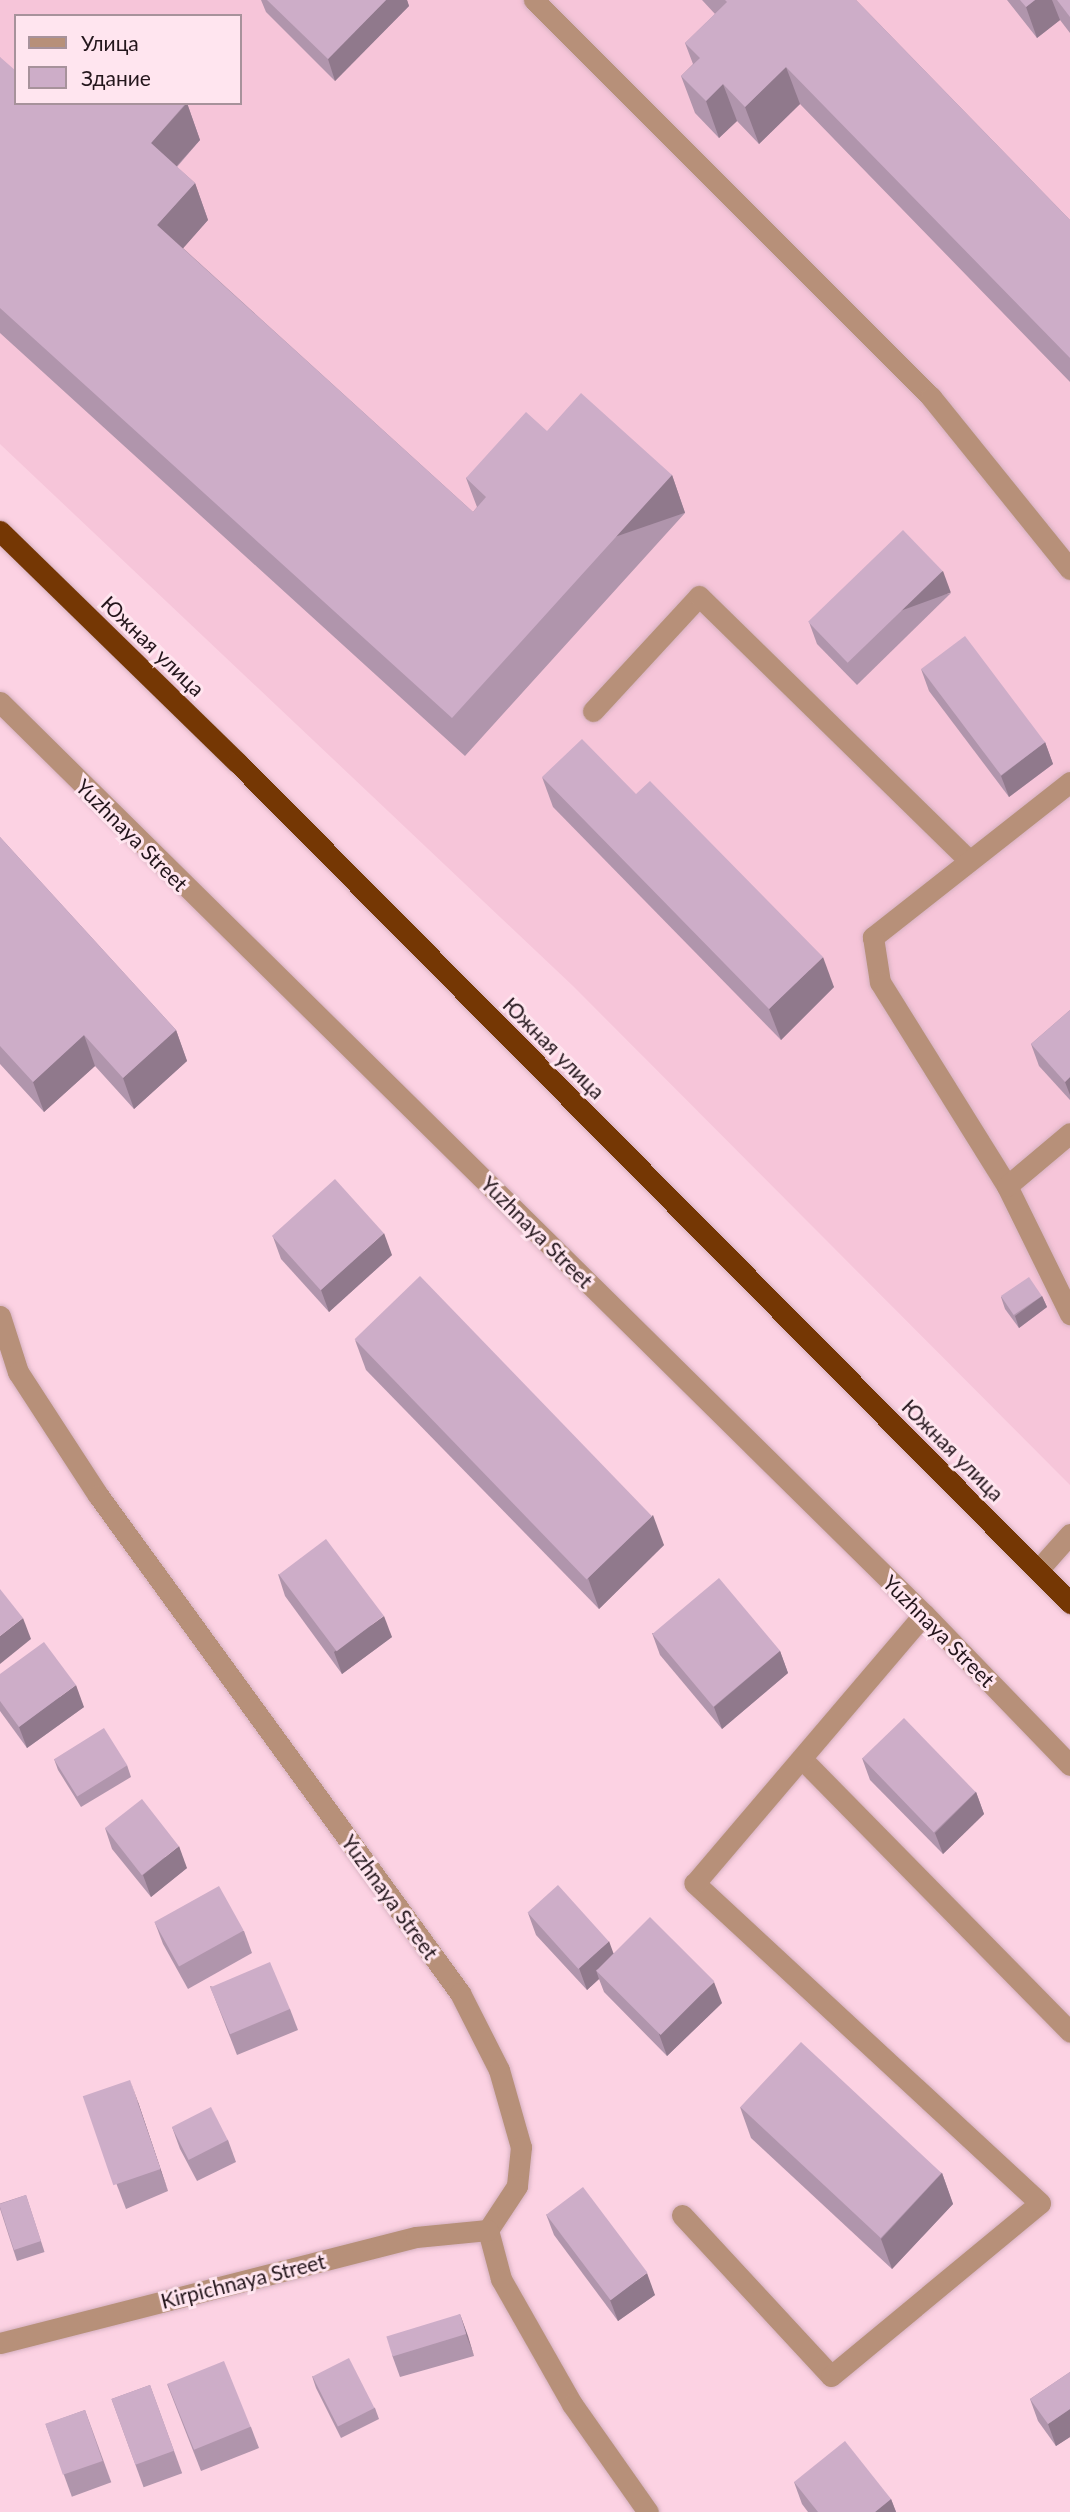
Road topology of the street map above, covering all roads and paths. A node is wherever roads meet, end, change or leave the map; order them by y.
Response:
1 (534, 0) edge
2 (0, 531) edge
3 (1070, 569) edge
4 (0, 702) edge
5 (593, 711) dead end
6 (1070, 782) edge
7 (969, 860) junction
8 (1070, 1133) edge
9 (1007, 1186) junction
10 (1070, 1314) edge
11 (0, 1316) edge
12 (1070, 1534) edge
13 (1038, 1570) junction
14 (1070, 1603) edge
15 (924, 1614) junction
16 (803, 1760) junction
17 (1070, 1765) edge
18 (1070, 2032) edge
19 (682, 2215) dead end
20 (488, 2230) junction
21 (0, 2343) edge
22 (648, 2512) edge

1 - 3 street
2 - 13 highway, Южная улица
4 - 15 street, Yuzhnaya Street
5 - 7 street
6 - 7 street
7 - 9 street
8 - 9 street
9 - 10 street
11 - 20 street, Yuzhnaya Street
12 - 13 street
13 - 14 highway, Южная улица
15 - 16 street
15 - 17 street, Yuzhnaya Street
16 - 18 street
16 - 19 street
20 - 21 street, Kirpichnaya Street
20 - 22 street

